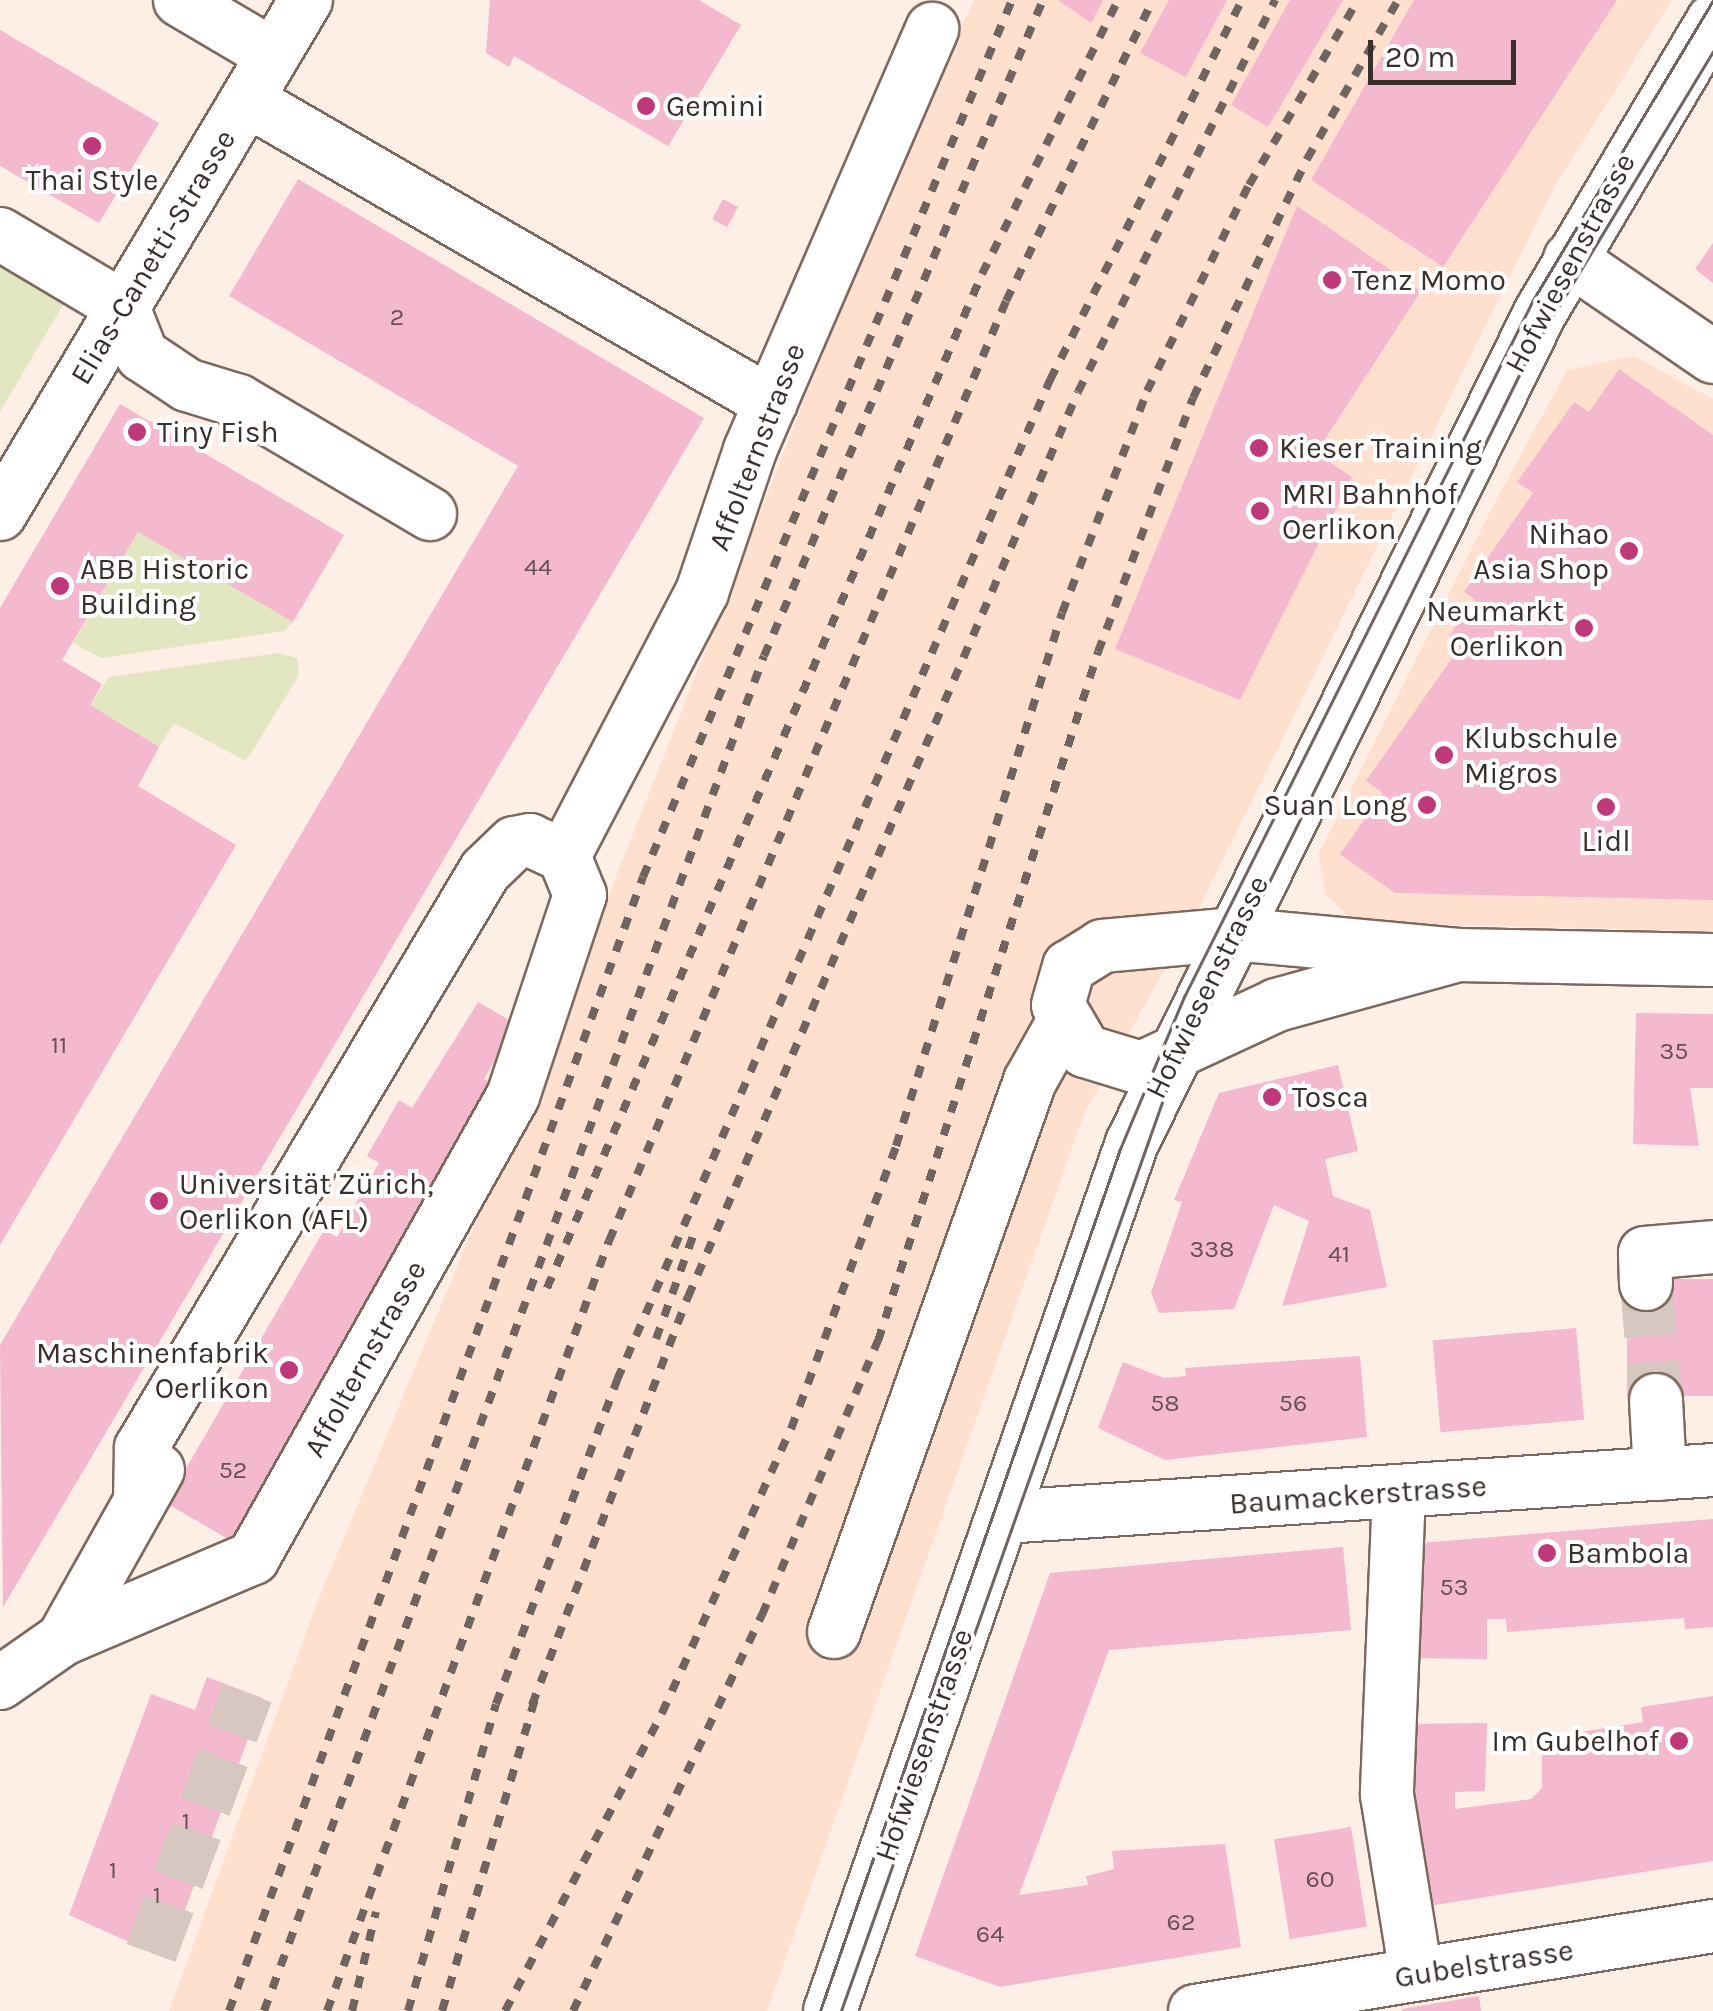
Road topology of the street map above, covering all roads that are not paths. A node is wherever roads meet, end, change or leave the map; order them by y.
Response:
1 (180, 0) edge
2 (306, 0) edge
3 (1713, 20) edge
4 (932, 29) dead end
5 (273, 56) junction
6 (247, 100) junction
7 (0, 234) edge
8 (1574, 251) junction
9 (124, 307) junction
10 (1713, 357) edge
11 (771, 403) junction
12 (0, 514) edge
13 (430, 514) dead end
14 (564, 856) junction
15 (1232, 934) junction
16 (1458, 955) junction
17 (1713, 960) edge
18 (1062, 1024) junction
19 (1168, 1062) junction
20 (310, 1212) dead end
21 (1713, 1247) edge
22 (1646, 1284) tunnel mouth
23 (1656, 1400) tunnel mouth
24 (1713, 1470) edge
25 (1660, 1474) junction
26 (1400, 1492) junction
27 (140, 1501) junction
28 (1004, 1517) junction
29 (834, 1632) dead end
30 (62, 1639) junction
31 (0, 1682) edge
32 (1713, 1926) edge
33 (1416, 1975) junction
34 (830, 2011) edge
35 (1196, 2011) edge

1 - 5 street
2 - 5 street, Elias-Canetti-Strasse
3 - 8 street, Hofwiesenstrasse
4 - 11 street, Affolternstrasse
5 - 6 street, Elias-Canetti-Strasse
6 - 9 street, Elias-Canetti-Strasse
6 - 11 street
7 - 9 street
8 - 10 street
8 - 15 street, Hofwiesenstrasse
9 - 12 street, Elias-Canetti-Strasse
9 - 13 street
11 - 14 street, Affolternstrasse
14 - 27 street, Affolternstrasse
14 - 30 street, Affolternstrasse
15 - 16 street
15 - 18 street
15 - 19 street, Hofwiesenstrasse
16 - 17 street
16 - 19 street
18 - 19 street
18 - 29 street
19 - 28 street, Hofwiesenstrasse
20 - 27 street
21 - 22 street
23 - 25 street
24 - 25 street, Baumackerstrasse
25 - 26 street, Baumackerstrasse
26 - 28 street, Baumackerstrasse
26 - 33 street
27 - 30 street, Affolternstrasse
28 - 34 street, Hofwiesenstrasse
30 - 31 street, Affolternstrasse
32 - 33 street, Gubelstrasse
33 - 35 street, Gubelstrasse

